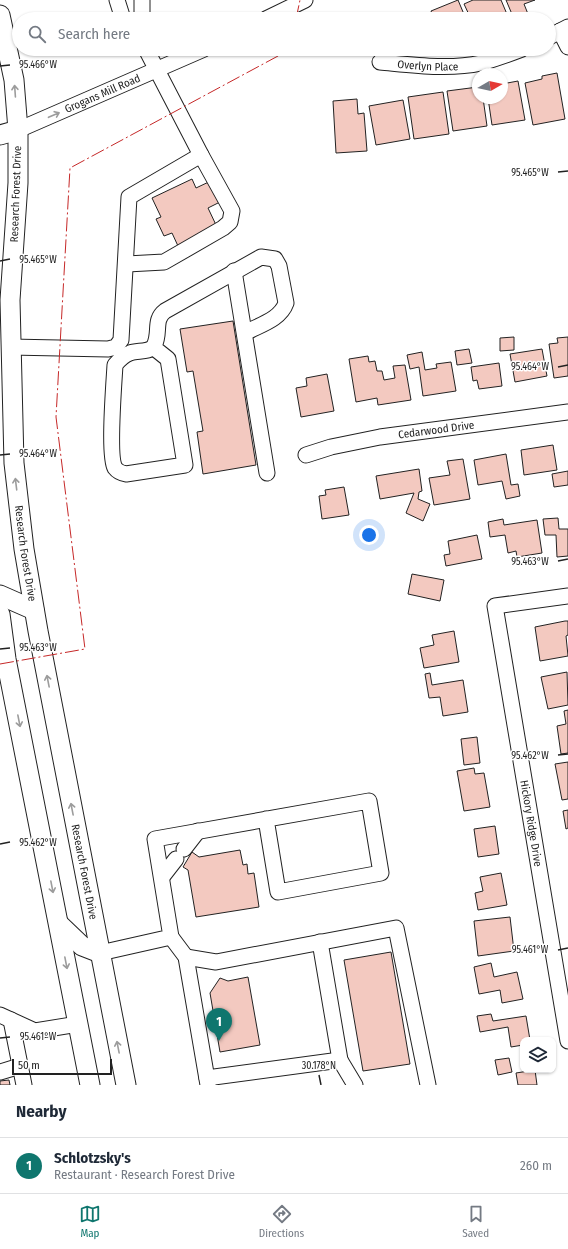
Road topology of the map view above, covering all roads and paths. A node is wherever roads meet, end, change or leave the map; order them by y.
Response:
1 (117, 0) edge
2 (142, 0) edge
3 (304, 0) edge
4 (121, 12) edge
5 (142, 12) edge
6 (280, 12) edge
7 (0, 15) edge
8 (559, 32) edge
9 (568, 47) edge
10 (150, 56) edge
11 (189, 56) edge
12 (502, 56) edge
13 (380, 62) dead end
14 (158, 71) junction
15 (18, 130) junction
16 (0, 135) edge
17 (201, 154) junction
18 (126, 264) junction
19 (234, 271) junction
20 (245, 333) junction
21 (10, 347) junction
22 (153, 347) junction
23 (119, 353) junction
24 (568, 412) edge
25 (306, 456) dead end
26 (267, 473) dead end
27 (0, 595) edge
28 (568, 596) edge
29 (34, 610) junction
30 (0, 614) edge
31 (3, 659) edge
32 (266, 820) junction
33 (198, 831) junction
34 (162, 877) junction
35 (59, 924) junction
36 (171, 937) junction
37 (320, 942) junction
38 (100, 953) junction
39 (186, 957) junction
40 (6, 1017) edge
41 (78, 1024) junction
42 (568, 1041) edge
43 (340, 1060) junction
44 (20, 1066) junction
45 (0, 1072) edge
46 (208, 1082) edge
47 (24, 1085) edge
48 (90, 1085) edge
49 (126, 1085) edge
50 (356, 1085) edge
51 (428, 1085) edge

1 - 4 street
2 - 5 street
3 - 6 street
15 -> 7 main road, Research Forest Drive
8 - 9 street
10 - 14 street
11 - 14 street, Grogans Mill Road
12 - 13 street, Overlyn Place
15 -> 14 street, Grogans Mill Road
14 - 17 street
15 - 16 main road, Grogans Mill Road
15 - 21 main road, Research Forest Drive
17 - 18 street
17 - 18 street
18 - 23 street
19 - 20 street
19 - 20 street
19 - 22 street
20 - 26 street
21 - 23 street
29 -> 21 main road, Research Forest Drive
22 - 23 street
22 - 23 street
24 - 25 street, Cedarwood Drive
27 - 29 main road
28 - 42 street, Hickory Ridge Drive
38 -> 29 main road, Research Forest Drive
30 - 31 main road
31 -> 35 main road
32 - 32 street
32 - 33 street
33 - 34 street
33 - 34 street
34 - 36 street
35 - 38 main road
35 -> 41 main road
36 - 38 street
36 - 39 street
37 - 39 street
37 - 43 street
37 - 51 street
49 -> 38 main road, Research Forest Drive
39 - 46 street
40 - 41 street
40 - 44 street
41 - 48 main road
43 - 46 street
43 - 50 street
44 - 45 street
44 - 47 street

